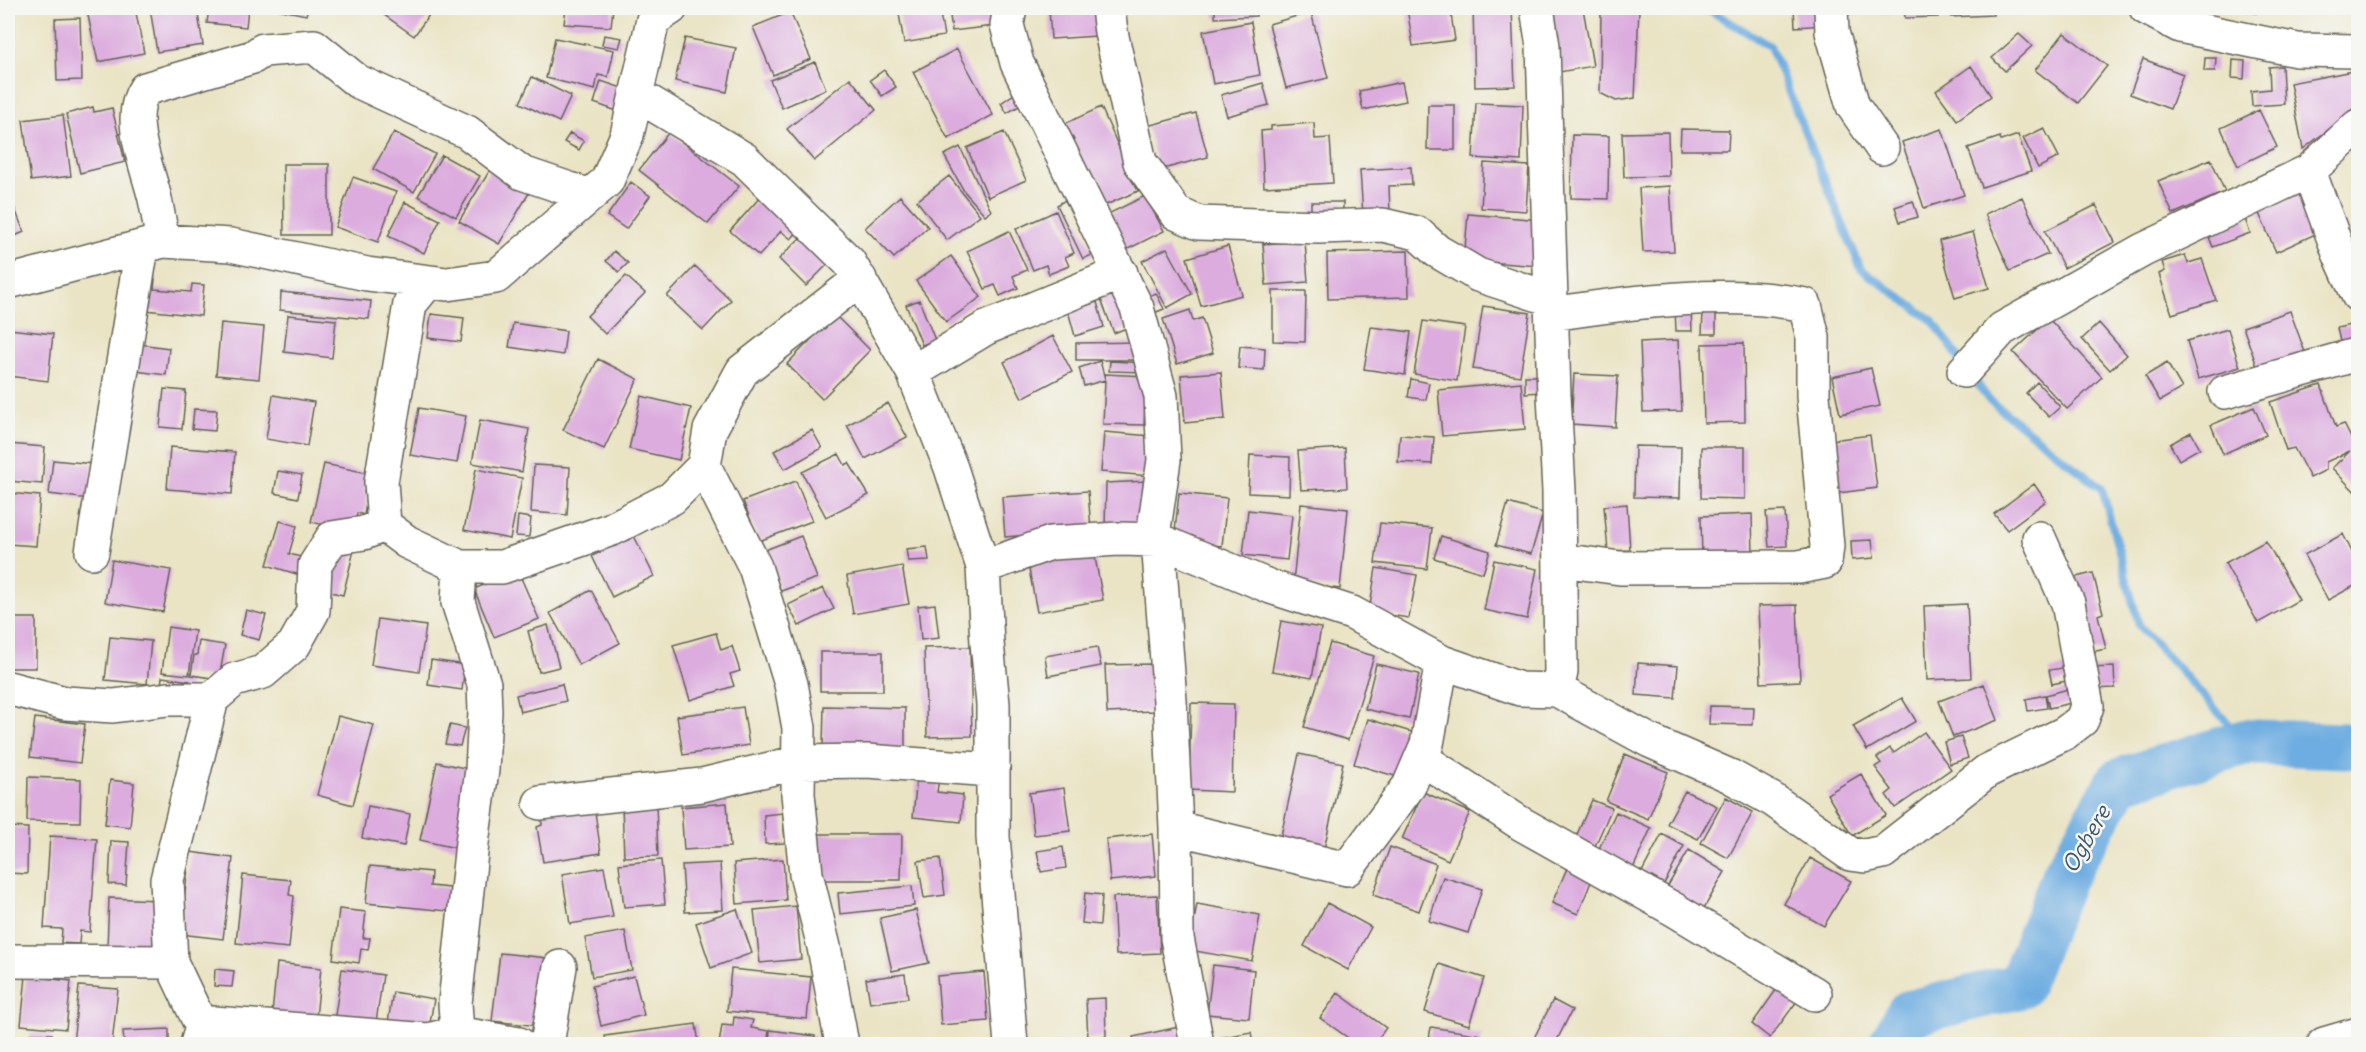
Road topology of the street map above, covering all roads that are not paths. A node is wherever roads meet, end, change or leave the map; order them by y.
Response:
1 (671, 8) edge
2 (1010, 8) edge
3 (1108, 8) edge
4 (1537, 8) edge
5 (1831, 8) edge
6 (2146, 8) edge
7 (2358, 51) edge
8 (636, 94) junction
9 (2358, 126) edge
10 (1882, 148) dead end
11 (2309, 171) junction
12 (590, 196) junction
13 (152, 244) junction
14 (1120, 273) junction
15 (860, 279) junction
16 (428, 282) junction
17 (9, 287) edge
18 (2358, 295) edge
19 (1552, 306) junction
20 (2358, 354) edge
21 (1964, 371) dead end
22 (913, 372) junction
23 (2225, 392) dead end
24 (704, 466) junction
25 (384, 525) junction
26 (2039, 538) dead end
27 (1158, 540) junction
28 (92, 552) dead end
29 (1560, 560) junction
30 (460, 567) junction
31 (982, 567) junction
32 (1442, 662) junction
33 (8, 688) edge
34 (1557, 690) junction
35 (212, 699) junction
36 (1421, 758) junction
37 (798, 762) junction
38 (993, 770) junction
39 (540, 803) dead end
40 (1176, 828) junction
41 (8, 962) edge
42 (171, 962) junction
43 (560, 967) dead end
44 (1815, 994) dead end
45 (457, 1033) junction
46 (2358, 1034) edge
47 (199, 1036) edge
48 (519, 1044) edge
49 (547, 1044) edge
50 (842, 1044) edge
51 (1011, 1044) edge
52 (1197, 1044) edge
53 (2324, 1044) edge

1 - 8 street
2 - 14 street
3 - 19 street
4 - 19 street
5 - 10 street
6 - 7 street
8 - 12 street
8 - 15 street
9 - 11 street
11 - 18 street
11 - 21 street
12 - 13 street
12 - 16 street
13 - 16 street
13 - 17 street
13 - 28 street
14 - 22 street
14 - 27 street
15 - 22 street
15 - 24 street
16 - 25 street
19 - 29 street
19 - 29 street
20 - 23 street
22 - 31 street
24 - 30 street
24 - 37 street
25 - 30 street
25 - 35 street
26 - 34 street
27 - 31 street
27 - 32 street
27 - 40 street
29 - 34 street
30 - 45 street
31 - 38 street
32 - 34 street
32 - 36 street
33 - 35 street
35 - 42 street
36 - 40 street
36 - 44 street
37 - 38 street
37 - 39 street
37 - 50 street
38 - 51 street
40 - 52 street
41 - 42 street
42 - 47 street
43 - 49 street
45 - 47 street
45 - 48 street
46 - 53 street

